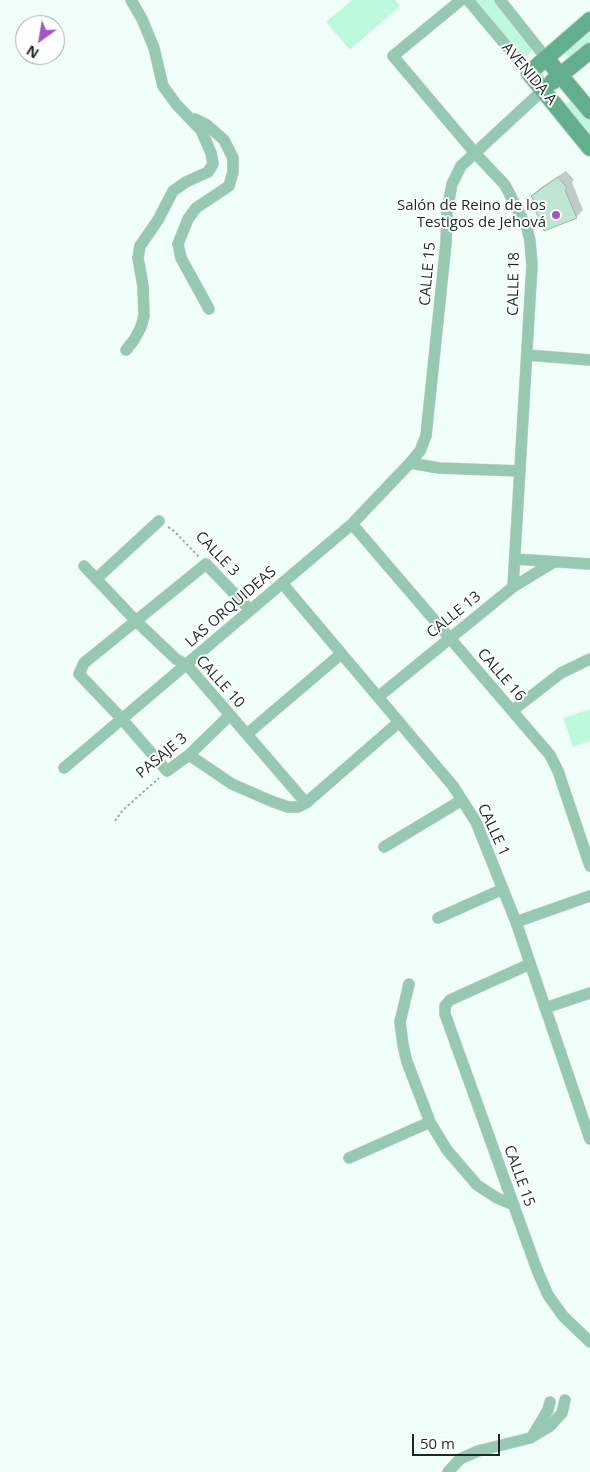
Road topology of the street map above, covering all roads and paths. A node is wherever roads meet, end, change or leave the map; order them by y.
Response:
1 (131, 0) edge
2 (461, 0) edge
3 (468, 0) edge
4 (500, 0) edge
5 (590, 20) edge
6 (590, 51) edge
7 (546, 58) junction
8 (528, 73) junction
9 (559, 75) junction
10 (543, 90) junction
11 (590, 111) edge
12 (189, 116) junction
13 (590, 148) edge
14 (475, 153) junction
15 (209, 309) dead end
16 (126, 350) dead end
17 (527, 356) junction
18 (590, 360) edge
19 (410, 463) junction
20 (520, 471) junction
21 (159, 521) joint
22 (352, 524) junction
23 (515, 560) junction
24 (554, 562) junction
25 (206, 564) junction
26 (590, 564) edge
27 (84, 566) dead end
28 (96, 579) junction
29 (282, 583) junction
30 (513, 587) junction
31 (250, 610) junction
32 (136, 621) junction
33 (449, 638) junction
34 (341, 654) junction
35 (590, 658) edge
36 (186, 665) junction
37 (378, 697) junction
38 (512, 711) junction
39 (230, 715) junction
40 (121, 718) junction
41 (399, 722) junction
42 (246, 734) junction
43 (189, 755) junction
44 (64, 768) dead end
45 (167, 771) junction
46 (462, 800) junction
47 (306, 803) junction
48 (115, 821) dead end
49 (384, 848) dead end
50 (590, 866) edge
51 (503, 889) junction
52 (590, 896) edge
53 (438, 918) dead end
54 (516, 922) junction
55 (530, 964) junction
56 (410, 984) dead end
57 (590, 993) edge
58 (545, 1008) junction
59 (430, 1122) junction
60 (590, 1139) edge
61 (349, 1158) dead end
62 (514, 1205) junction
63 (590, 1342) edge
64 (565, 1400) dead end
65 (550, 1402) dead end
66 (530, 1438) junction
67 (448, 1472) edge

1 - 12 street
2 - 14 street, CALLE 18
3 - 8 street, AVENIDA A
4 - 7 street, AVENIDA A
5 - 7 main road
6 - 9 main road
7 - 8 main road
7 - 9 main road, AVENIDA A
8 - 10 main road, AVENIDA A
9 - 10 main road
9 - 11 main road, AVENIDA A
10 - 13 main road, AVENIDA A
10 - 14 street, CALLE 15
12 - 15 street
12 - 16 street
14 - 17 street, CALLE 18
14 - 19 street, CALLE 15
17 - 18 street
17 - 20 street, CALLE 18
19 - 20 street
19 - 22 street, LAS ORQUIDEAS
20 - 23 street, CALLE 18
21 - 25 path, CALLE 3
21 - 28 street
22 - 29 street, LAS ORQUIDEAS
22 - 33 street, CALLE 16
23 - 24 street
23 - 30 street, CALLE 18
24 - 26 street
24 - 30 street, CALLE 13
25 - 31 street, CALLE 3
25 - 32 street
27 - 28 street, CALLE 10
28 - 32 street, CALLE 10
29 - 31 street, LAS ORQUIDEAS
29 - 34 street, CALLE 1
30 - 33 street, CALLE 13
31 - 36 street, LAS ORQUIDEAS
32 - 36 street, CALLE 10
32 - 40 street
33 - 37 street, CALLE 13
33 - 38 street, CALLE 16
34 - 37 street, CALLE 1
34 - 42 street
35 - 38 street
36 - 39 street, CALLE 10
36 - 40 street, LAS ORQUIDEAS
37 - 41 street, CALLE 1
38 - 50 street, CALLE 16
39 - 42 street, CALLE 10
39 - 43 street, PASAJE 3
40 - 44 street, LAS ORQUIDEAS
40 - 45 street
41 - 46 street, CALLE 1
41 - 47 street
42 - 47 street, CALLE 10
43 - 45 street, PASAJE 3
43 - 47 street
45 - 48 path, PASAJE 3
46 - 49 street
46 - 51 street, CALLE 1
51 - 53 street
51 - 54 street, CALLE 1
52 - 54 street
54 - 55 street, CALLE 1
55 - 58 street, CALLE 1
55 - 62 street, CALLE 15
56 - 59 street
57 - 58 street
58 - 60 street, CALLE 1
59 - 61 street
59 - 62 street
62 - 63 street, CALLE 15
64 - 66 street
65 - 66 street
66 - 67 street

